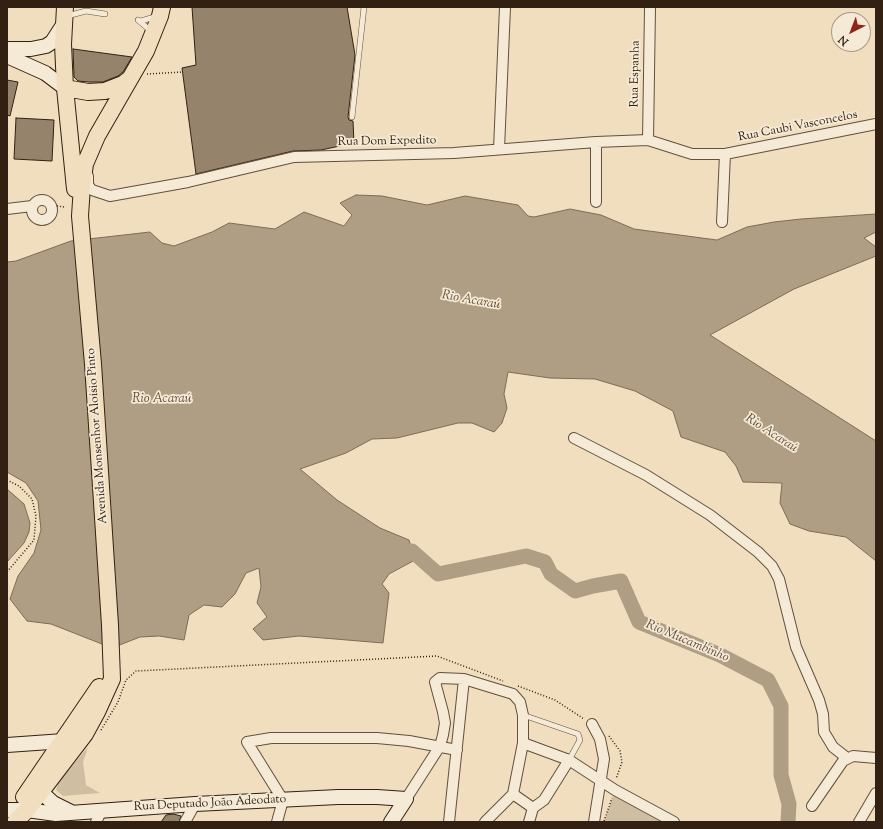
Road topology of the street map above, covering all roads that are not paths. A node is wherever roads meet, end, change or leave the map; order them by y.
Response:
1 (364, 7) edge
2 (505, 7) edge
3 (650, 7) edge
4 (83, 9) edge
5 (161, 11) edge
6 (105, 14) dead end
7 (64, 16) edge
8 (153, 33) junction
9 (7, 49) edge
10 (7, 56) edge
11 (133, 75) junction
12 (65, 88) junction
13 (352, 117) dead end
14 (876, 124) edge
15 (648, 140) junction
16 (596, 142) junction
17 (499, 149) junction
18 (90, 152) junction
19 (725, 154) junction
20 (596, 202) dead end
21 (32, 206) junction
22 (7, 209) edge
23 (80, 216) junction
24 (722, 222) dead end
25 (574, 438) dead end
26 (112, 656) junction
27 (464, 679) junction
28 (523, 715) junction
29 (592, 724) road end
30 (523, 743) junction
31 (7, 745) edge
32 (69, 745) junction
33 (440, 746) junction
34 (457, 750) junction
35 (846, 758) junction
36 (876, 758) edge
37 (569, 760) junction
38 (601, 782) junction
39 (41, 792) junction
40 (876, 793) edge
41 (513, 794) junction
42 (406, 799) junction
43 (283, 800) junction
44 (195, 804) junction
45 (812, 806) dead end
46 (533, 808) junction
47 (71, 812) junction
48 (15, 815) edge
49 (99, 816) edge
50 (185, 822) edge
51 (277, 822) edge
52 (390, 822) edge
53 (449, 822) edge
54 (485, 822) edge
55 (529, 822) edge
56 (594, 822) edge
57 (674, 822) edge
58 (859, 822) edge

1 - 13 lane
2 - 17 street
3 - 15 street, Rua Espanha
4 - 6 lane
4 - 7 lane
5 - 8 main road, Avenida Monsenhor Aloísio Pinto
5 - 8 lane
7 - 9 street
7 - 12 main road, Avenida Monsenhor Aloísio Pinto
8 - 11 main road, Avenida Monsenhor Aloísio Pinto
10 - 12 street
11 - 12 main road
11 - 18 main road, Avenida Monsenhor Aloísio Pinto
12 - 23 main road, Avenida Monsenhor Aloísio Pinto
14 - 19 street, Rua Caubi Vasconcelos
15 - 16 street, Rua Dom Expedito
15 - 19 street, Rua Dom Expedito
16 - 17 street, Rua Dom Expedito
16 - 20 street
17 - 18 street, Rua Dom Expedito
18 - 23 main road, Avenida Monsenhor Aloísio Pinto
19 - 24 street
21 - 21 street
21 - 22 street
23 - 26 main road, Avenida Monsenhor Aloísio Pinto
25 - 35 street
26 - 32 main road, Avenida Monsenhor Aloísio Pinto
26 - 32 main road, Avenida Monsenhor Aloísio Pinto
27 - 28 street
27 - 33 street
27 - 34 street
28 - 30 street
28 - 37 lane
29 - 38 street
30 - 37 street
30 - 41 street
31 - 32 street
32 - 39 main road, Avenida Monsenhor Aloísio Pinto
32 - 48 main road, Avenida Monsenhor Aloísio Pinto
33 - 34 street
33 - 42 street
33 - 43 street
34 - 53 street
35 - 36 street
35 - 45 street
37 - 38 street
37 - 46 street
38 - 56 street
38 - 57 street
39 - 47 street
39 - 48 main road, Avenida Monsenhor Aloísio Pinto
40 - 58 street
41 - 46 street
41 - 54 street
42 - 43 street, Rua Deputado João Adeodato
42 - 52 street
43 - 44 street, Rua Deputado João Adeodato
43 - 51 street
44 - 49 street, Rua Deputado João Adeodato
44 - 50 street
46 - 55 street
47 - 48 street, Rua Deputado João Adeodato
47 - 49 street, Rua Deputado João Adeodato

